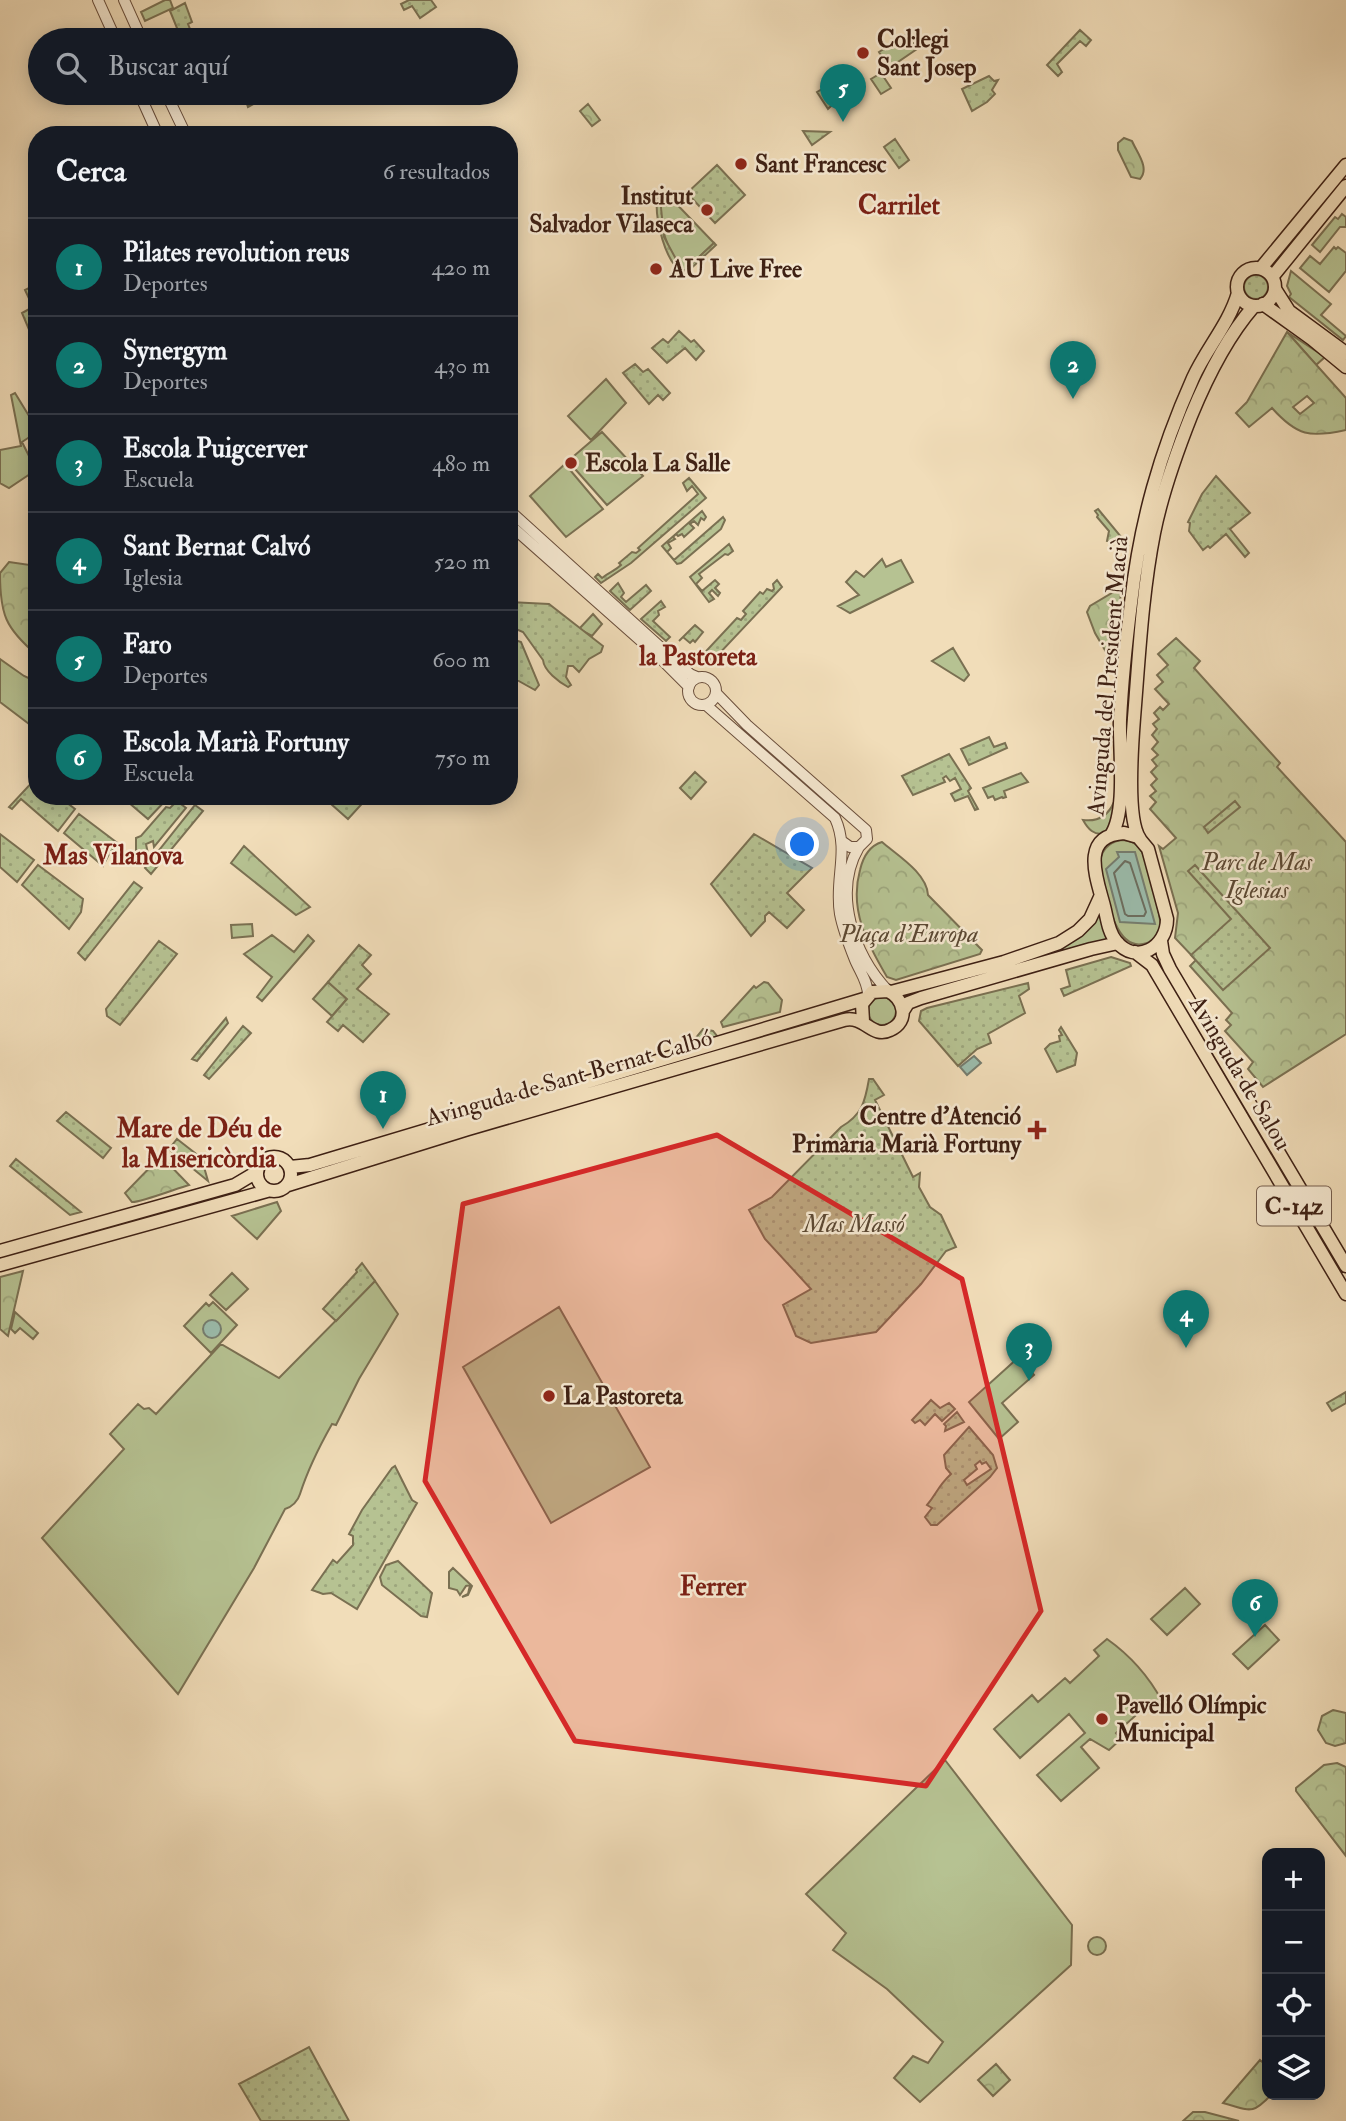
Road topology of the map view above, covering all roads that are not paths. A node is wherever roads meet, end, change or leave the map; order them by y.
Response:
1 (98, 0) edge
2 (124, 0) edge
3 (111, 28) edge
4 (137, 28) edge
5 (144, 105) edge
6 (172, 105) edge
7 (154, 126) edge
8 (182, 126) edge
9 (1346, 165) edge
10 (1346, 186) edge
11 (1261, 268) junction
12 (1274, 283) junction
13 (1238, 293) junction
14 (1259, 305) junction
15 (1346, 353) edge
16 (1346, 367) edge
17 (518, 518) edge
18 (518, 532) edge
19 (697, 677) junction
20 (689, 687) junction
21 (716, 693) junction
22 (706, 705) junction
23 (856, 823) junction
24 (1111, 835) junction
25 (842, 838) junction
26 (1140, 839) junction
27 (859, 848) junction
28 (1101, 894) junction
29 (1161, 941) junction
30 (1118, 943) junction
31 (1135, 952) junction
32 (890, 991) junction
33 (866, 997) junction
34 (903, 1011) junction
35 (863, 1021) junction
36 (290, 1167) junction
37 (257, 1172) junction
38 (288, 1185) junction
39 (267, 1191) junction
40 (0, 1251) edge
41 (0, 1265) edge
42 (1346, 1266) edge
43 (1346, 1294) edge

1 - 3 street
2 - 4 street
5 - 7 street
6 - 8 street
9 - 11 main road
10 - 12 main road
11 - 12 main road
11 - 13 main road
12 - 14 main road
12 - 15 main road
13 - 14 main road
13 - 24 main road, Avinguda del President Macià
14 - 16 main road
14 - 26 main road, Avinguda del President Macià
17 - 19 street
18 - 20 street
19 - 20 street
19 - 21 street
20 - 22 street
21 - 22 street
21 - 23 street
22 - 25 street
23 - 25 street
23 - 27 street
24 - 26 main road
24 - 28 main road, Avinguda del President Macià
25 - 27 street
25 - 33 street
26 - 29 main road, C-14z
27 - 32 street
28 - 30 main road, Avinguda del President Macià
28 - 32 main road, Avinguda de Sant Bernat Calbó
29 - 31 main road
29 - 42 main road, C-14z
30 - 31 main road, C-14z
30 - 34 main road, Avinguda de Sant Bernat Calbó
31 - 43 main road, Avinguda de Salou / C-14z
32 - 33 main road, Avinguda de Sant Bernat Calbó
32 - 34 main road
33 - 35 main road
33 - 36 main road, Avinguda de Sant Bernat Calbó
34 - 35 main road, Avinguda de Sant Bernat Calbó
35 - 38 main road, Avinguda de Sant Bernat Calbó
36 - 37 main road
36 - 38 main road
37 - 39 main road
37 - 40 main road
38 - 39 main road
39 - 41 main road

